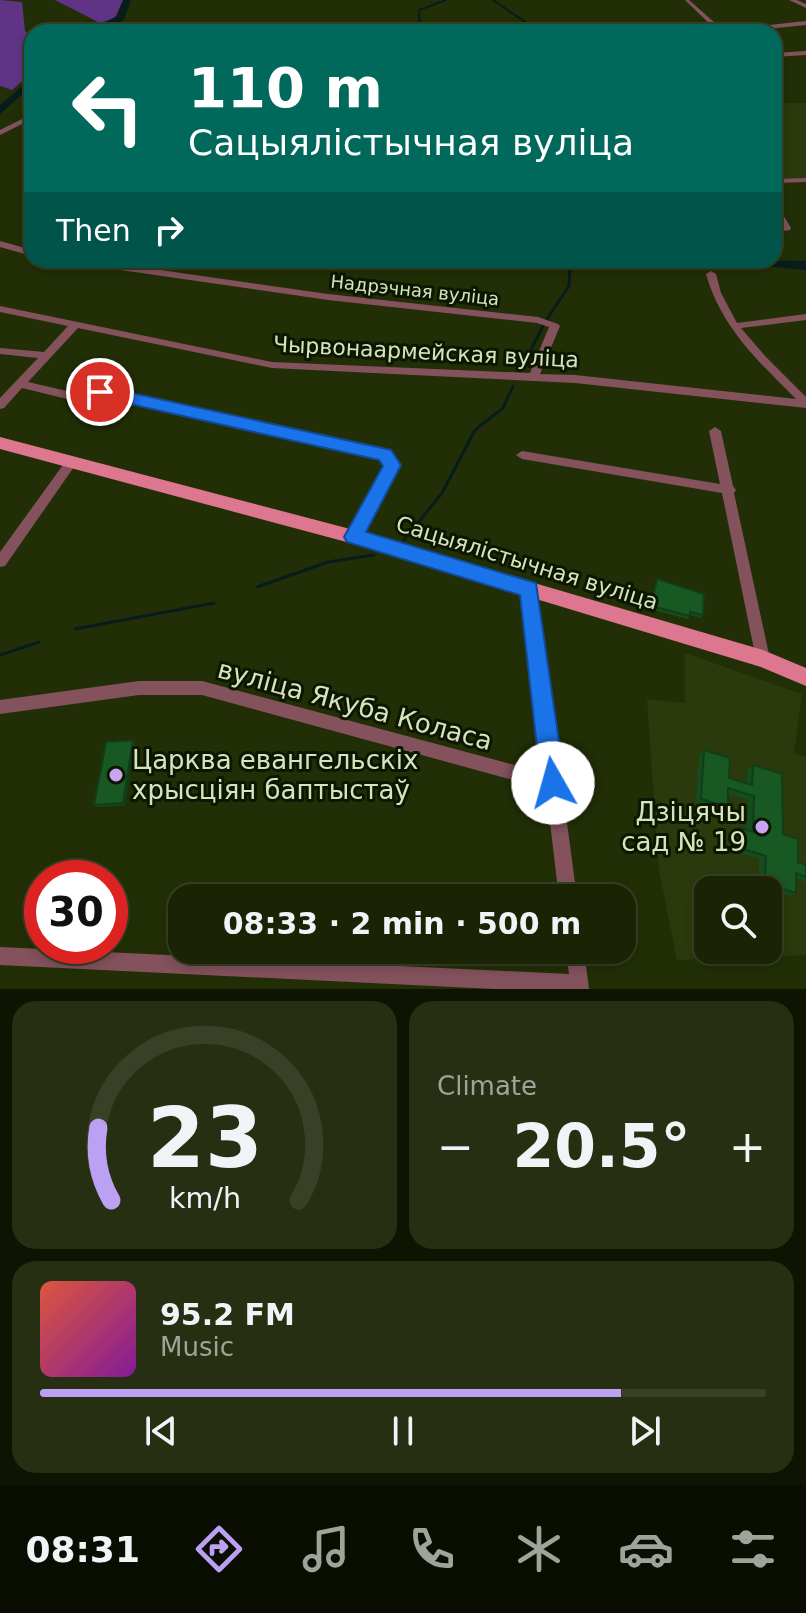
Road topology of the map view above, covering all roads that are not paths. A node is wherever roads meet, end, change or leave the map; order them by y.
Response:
1 (792, 0) edge
2 (687, 1) edge
3 (806, 6) edge
4 (713, 24) edge
5 (805, 25) edge
6 (782, 27) edge
7 (806, 53) edge
8 (782, 54) edge
9 (24, 120) edge
10 (0, 133) edge
11 (806, 180) edge
12 (782, 181) edge
13 (806, 187) edge
14 (782, 188) edge
15 (0, 244) edge
16 (24, 251) edge
17 (127, 268) edge
18 (711, 274) dead end
19 (0, 309) edge
20 (806, 317) edge
21 (74, 326) junction
22 (734, 326) junction
23 (0, 351) edge
24 (47, 356) junction
25 (533, 378) junction
26 (20, 384) junction
27 (806, 404) edge
28 (0, 405) edge
29 (715, 431) dead end
30 (0, 443) edge
31 (522, 455) dead end
32 (72, 461) junction
33 (730, 490) junction
34 (354, 537) junction
35 (0, 562) edge
36 (529, 589) junction
37 (763, 659) junction
38 (806, 677) edge
39 (0, 707) edge
40 (553, 783) junction
41 (566, 884) edge
42 (0, 956) edge
43 (577, 964) edge
44 (580, 987) edge

1 - 3 street
2 - 4 street
5 - 6 street
7 - 8 street
9 - 10 street
11 - 12 street
13 - 14 street
15 - 16 street
17 - 25 street, Надрэчная вуліца
18 - 22 street
19 - 21 street, Чырвонаармейская вуліца
20 - 22 street
21 - 24 street
21 - 25 street, Чырвонаармейская вуліца
22 - 27 street
23 - 24 street
24 - 26 street
25 - 27 street, Чырвонаармейская вуліца
26 - 28 street
26 - 34 street
29 - 33 street
30 - 32 main road, Сацыялістычная вуліца
31 - 33 street
32 - 34 main road, Сацыялістычная вуліца
32 - 35 street
33 - 37 street
34 - 36 main road, Сацыялістычная вуліца
36 - 37 main road, Сацыялістычная вуліца
36 - 40 street
37 - 38 main road, Сацыялістычная вуліца
39 - 40 street, вуліца Якуба Коласа
40 - 41 street
42 - 44 street
43 - 44 street

